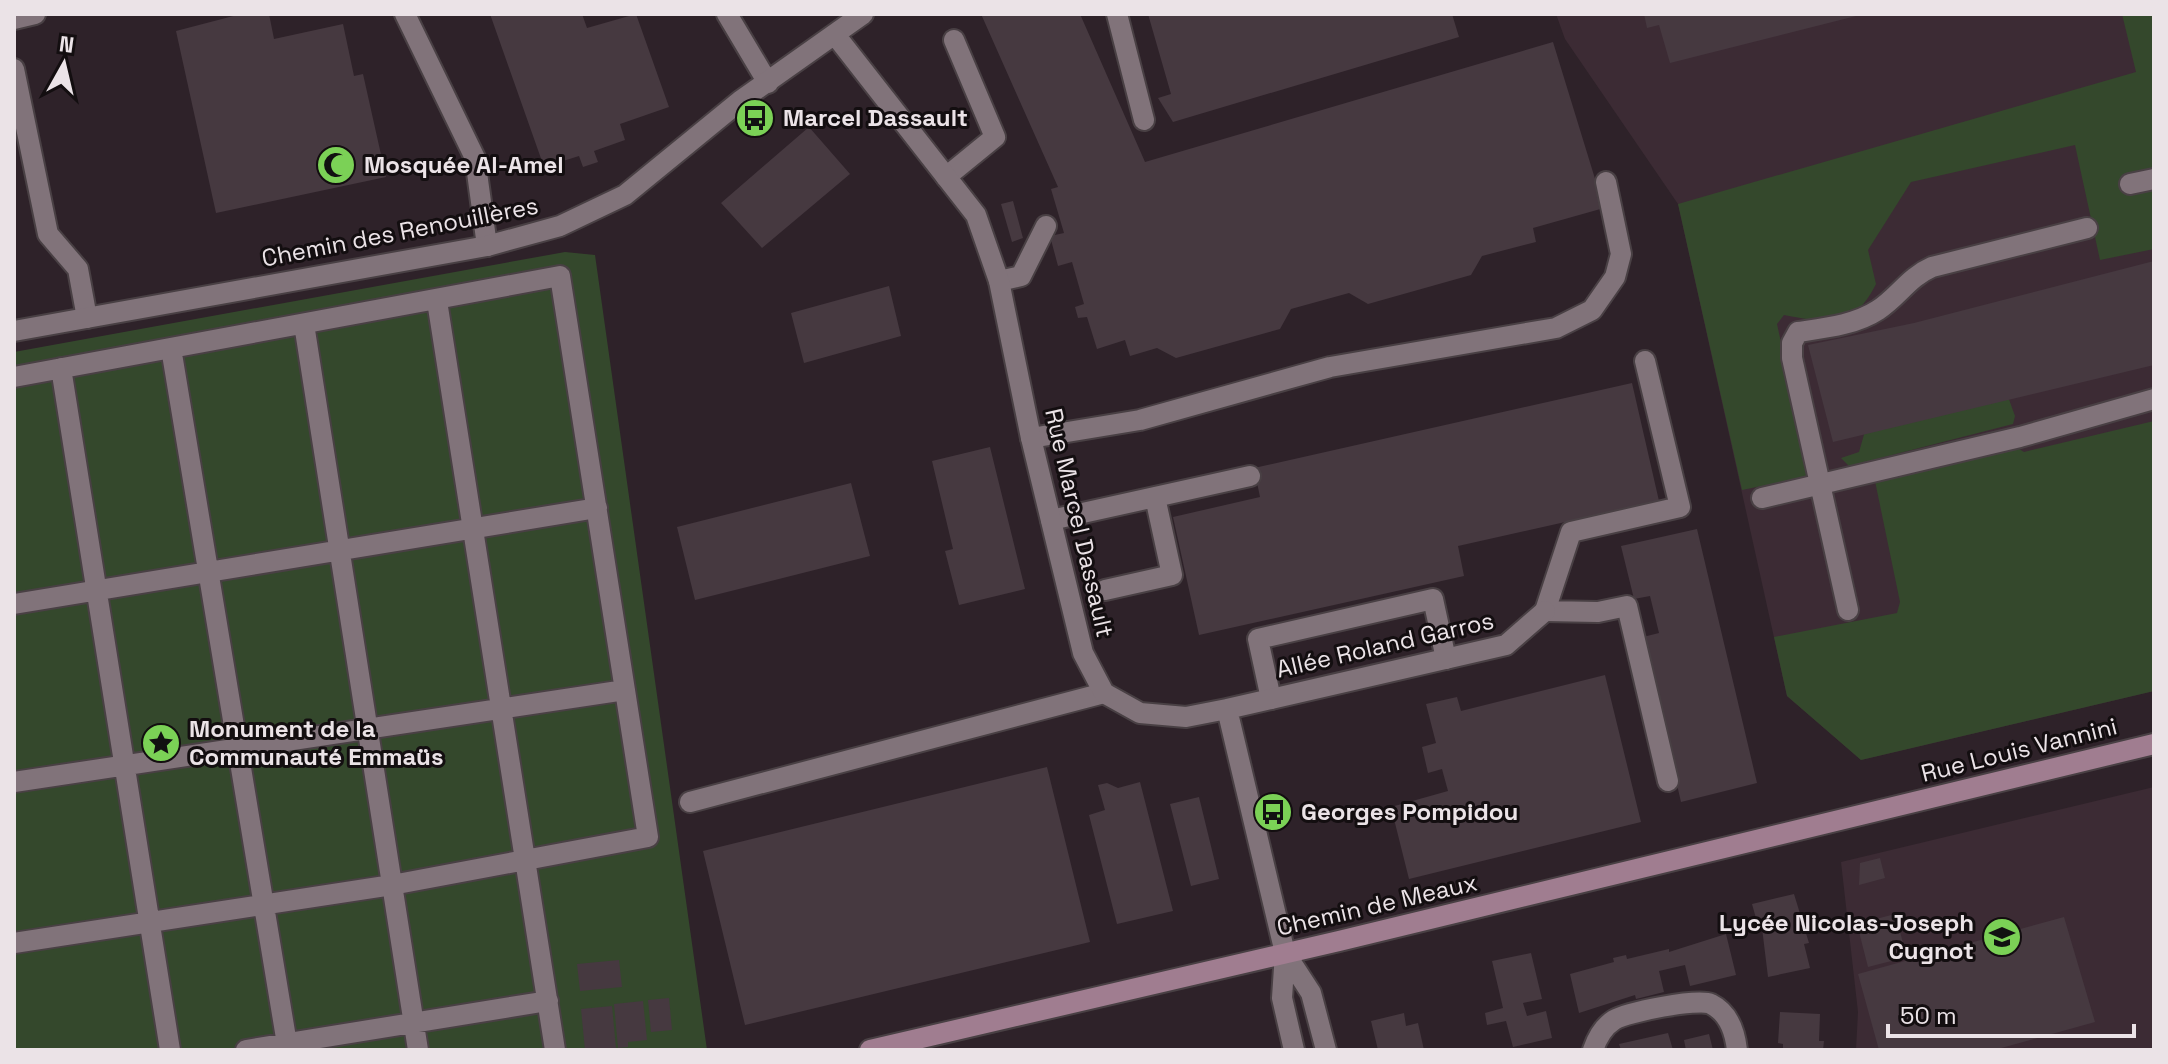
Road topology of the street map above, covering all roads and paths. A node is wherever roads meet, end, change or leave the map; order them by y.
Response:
1 (35, 14) edge
2 (405, 14) edge
3 (727, 14) edge
4 (863, 14) edge
5 (1117, 14) edge
6 (14, 19) edge
7 (836, 36) junction
8 (954, 40) dead end
9 (14, 69) edge
10 (768, 83) junction
11 (1144, 120) dead end
12 (946, 177) junction
13 (2154, 179) edge
14 (1606, 182) dead end
15 (2130, 184) dead end
16 (1046, 226) dead end
17 (2087, 228) dead end
18 (487, 246) junction
19 (999, 281) junction
20 (437, 301) junction
21 (87, 318) junction
22 (304, 324) junction
23 (14, 331) edge
24 (171, 348) junction
25 (1645, 361) dead end
26 (61, 368) junction
27 (14, 377) edge
28 (2154, 399) edge
29 (1031, 438) junction
30 (1250, 476) dead end
31 (1820, 484) junction
32 (1155, 497) junction
33 (1762, 498) dead end
34 (597, 508) junction
35 (1051, 520) junction
36 (472, 529) junction
37 (340, 553) junction
38 (208, 571) junction
39 (1105, 590) dead end
40 (94, 591) junction
41 (14, 604) edge
42 (1848, 610) dead end
43 (1545, 611) junction
44 (1446, 659) junction
45 (625, 690) junction
46 (1104, 693) junction
47 (1271, 699) junction
48 (501, 709) junction
49 (1227, 709) junction
50 (368, 730) junction
51 (2154, 744) edge
52 (237, 746) junction
53 (125, 764) junction
54 (1668, 781) dead end
55 (14, 782) edge
56 (690, 802) dead end
57 (1896, 807) joint
58 (525, 862) junction
59 (392, 885) junction
60 (263, 903) junction
61 (150, 921) junction
62 (14, 943) edge
63 (1285, 953) junction
64 (548, 1001) junction
65 (414, 1022) junction
66 (287, 1047) edge
67 (170, 1050) edge
68 (246, 1050) edge
69 (418, 1050) edge
70 (555, 1050) edge
71 (870, 1050) edge
72 (1294, 1050) edge
73 (1326, 1050) edge
74 (1593, 1050) edge
75 (1737, 1050) edge

1 - 6 street
2 - 18 street
3 - 10 street
4 - 7 street, Chemin des Renouillères
5 - 11 street
7 - 10 street, Chemin des Renouillères
7 - 12 street, Rue Marcel Dassault
8 - 12 street
9 - 21 street
10 - 18 street, Chemin des Renouillères
12 - 19 street, Rue Marcel Dassault
13 - 15 street
14 - 29 street
16 - 19 street
17 - 31 street
18 - 21 street, Chemin des Renouillères
19 - 29 street, Rue Marcel Dassault
20 - 22 street
20 - 34 street
20 - 36 street
21 - 23 street, Chemin des Renouillères
22 - 24 street
22 - 37 street
24 - 26 street
24 - 38 street
25 - 43 street
26 - 27 street
26 - 40 street
28 - 31 street
29 - 35 street, Rue Marcel Dassault
30 - 32 street
31 - 33 street
31 - 42 street
32 - 35 street
32 - 39 street
34 - 36 street
34 - 45 street
35 - 46 street, Rue Marcel Dassault
36 - 37 street
36 - 48 street
37 - 38 street
37 - 50 street
38 - 40 street
38 - 52 street
40 - 41 street
40 - 53 street
43 - 44 street, Allée Roland Garros
43 - 54 street
44 - 47 street, Allée Roland Garros
44 - 47 street
45 - 48 street
45 - 58 street
46 - 49 street
46 - 56 street
47 - 49 street, Allée Roland Garros
48 - 50 street
48 - 58 street
49 - 63 street
50 - 52 street
50 - 59 street
51 - 57 main road, Rue Louis Vannini
52 - 53 street
52 - 60 street
53 - 55 street
53 - 61 street
57 - 63 main road, Chemin de Meaux
58 - 59 street
58 - 64 street
59 - 60 street
59 - 65 street
60 - 61 street
60 - 66 street
61 - 62 street
61 - 67 street
63 - 71 main road, Chemin de Meaux
63 - 72 street
63 - 73 street
64 - 65 street
64 - 70 street
65 - 66 street
65 - 69 street
66 - 68 street
74 - 75 street

